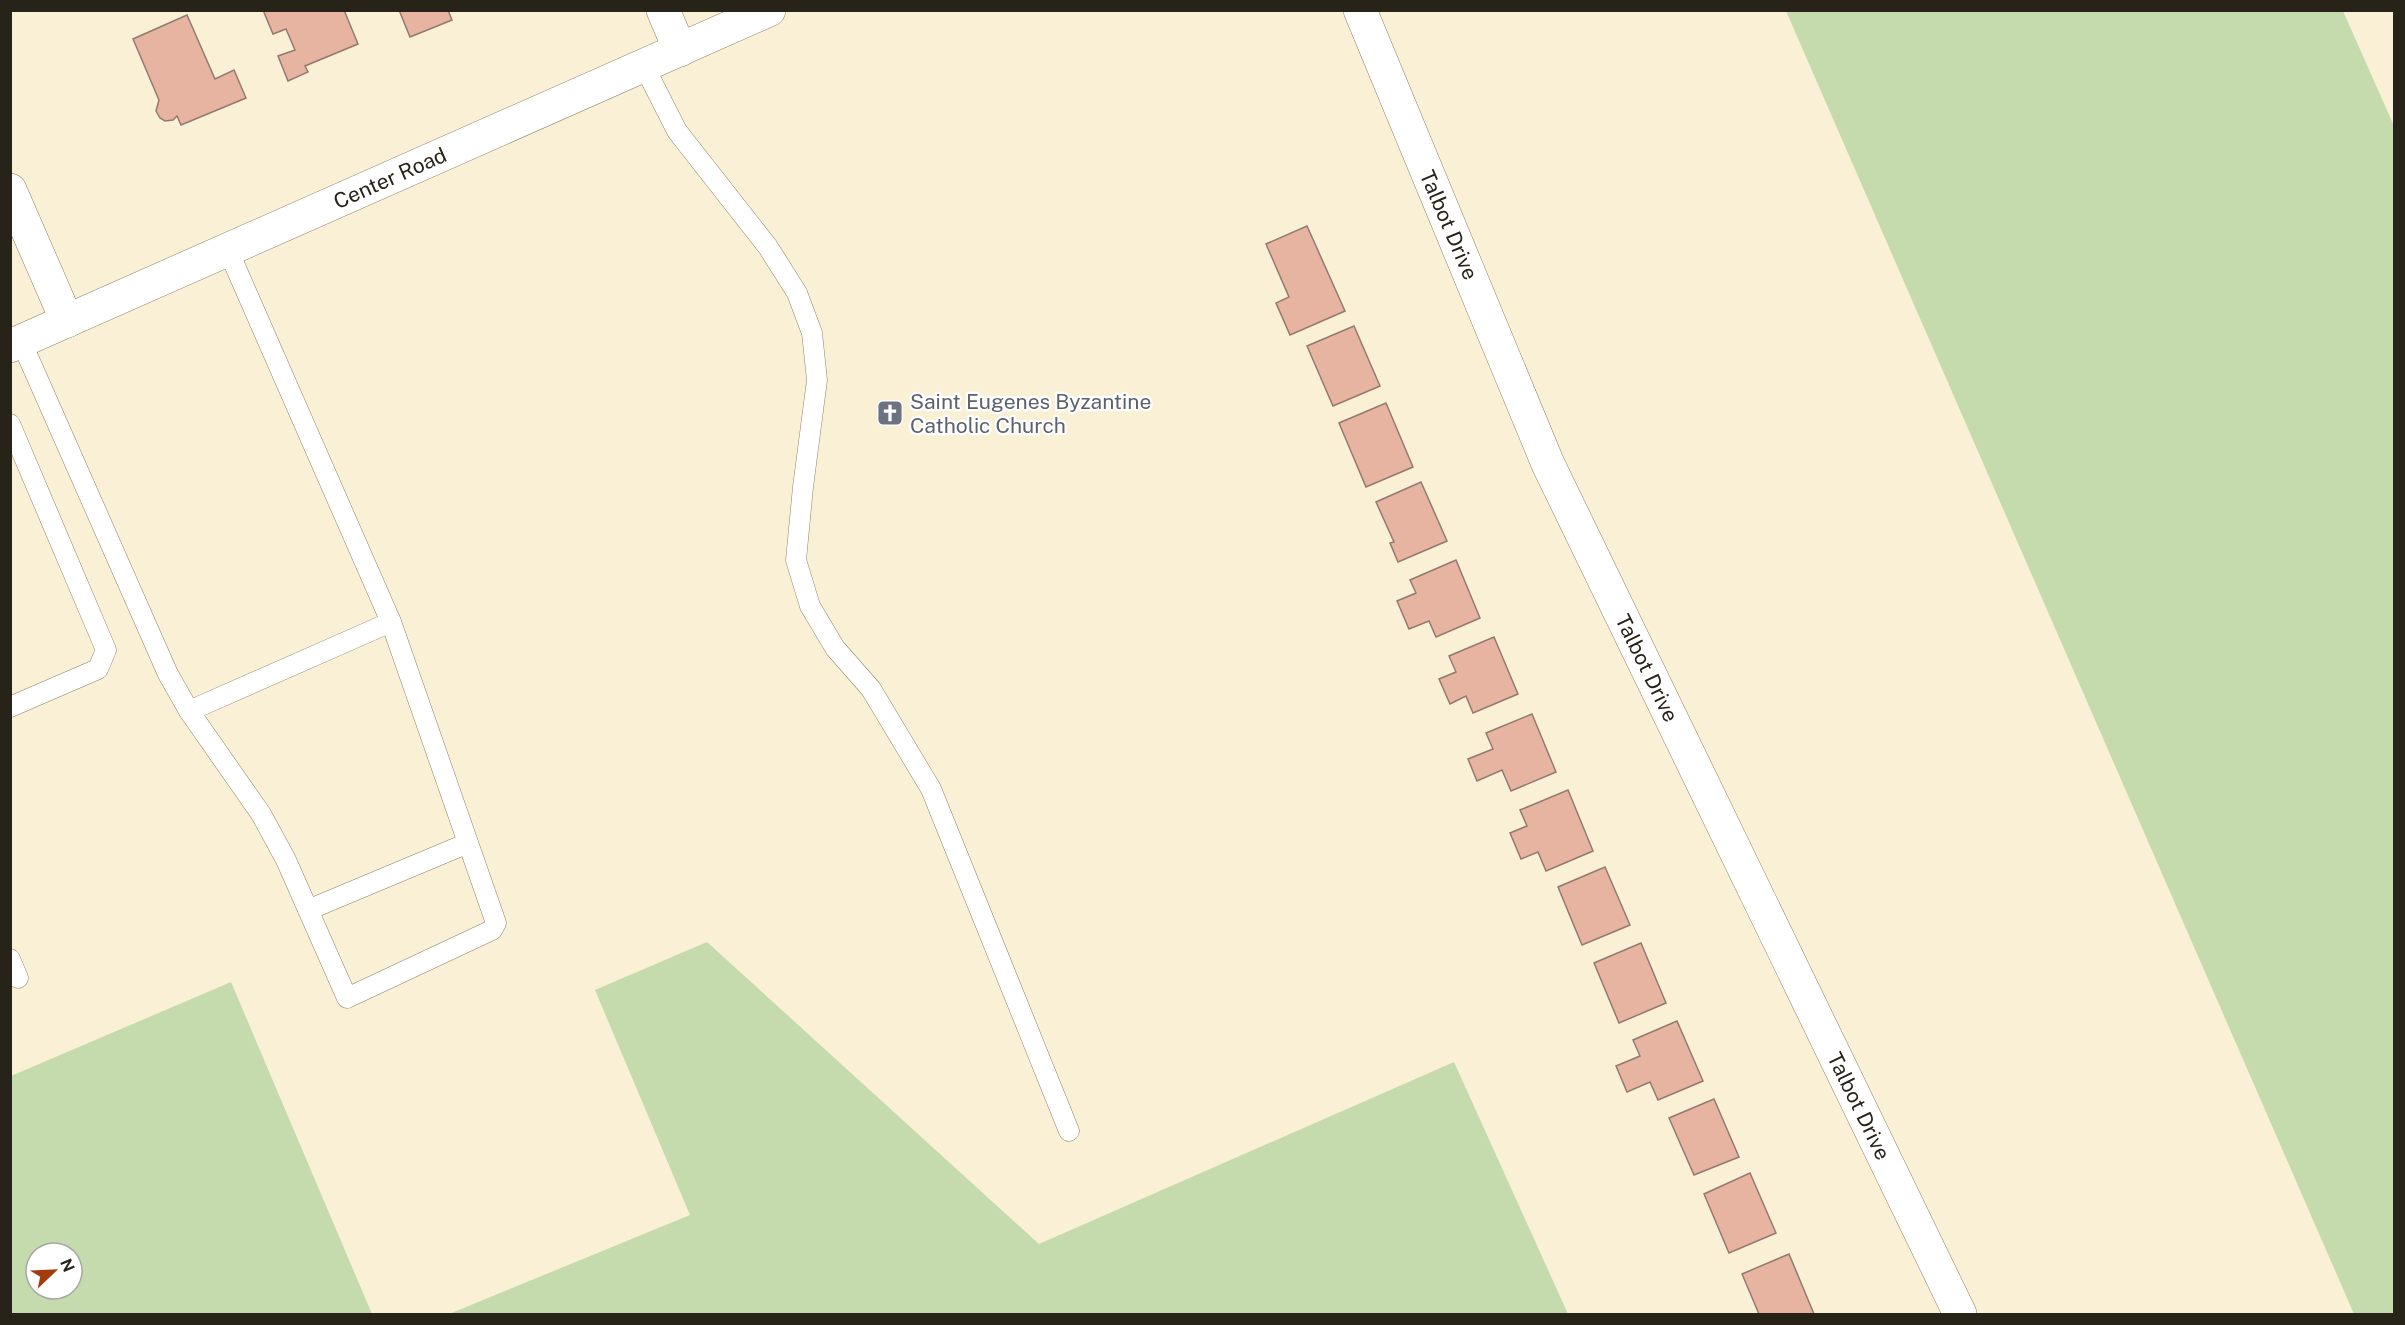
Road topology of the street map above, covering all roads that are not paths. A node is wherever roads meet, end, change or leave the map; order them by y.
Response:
1 (663, 10) edge
2 (769, 10) edge
3 (1360, 10) edge
4 (680, 50) junction
5 (644, 66) junction
6 (10, 190) edge
7 (228, 250) junction
8 (67, 321) junction
9 (16, 343) edge
10 (10, 424) edge
11 (391, 622) junction
12 (10, 707) edge
13 (189, 711) junction
14 (468, 843) junction
15 (308, 910) junction
16 (10, 959) edge
17 (18, 978) dead end
18 (1069, 1131) dead end
19 (1960, 1314) edge

1 - 4 street
2 - 4 street, Center Road
3 - 19 street, Talbot Drive
4 - 5 street, Center Road
5 - 7 street, Center Road
5 - 18 lane
6 - 8 street
7 - 8 street, Center Road
7 - 11 lane
8 - 9 street, Center Road
9 - 13 lane
10 - 12 lane
11 - 13 lane
11 - 14 lane
13 - 15 lane
14 - 15 lane
14 - 15 lane
16 - 17 lane

